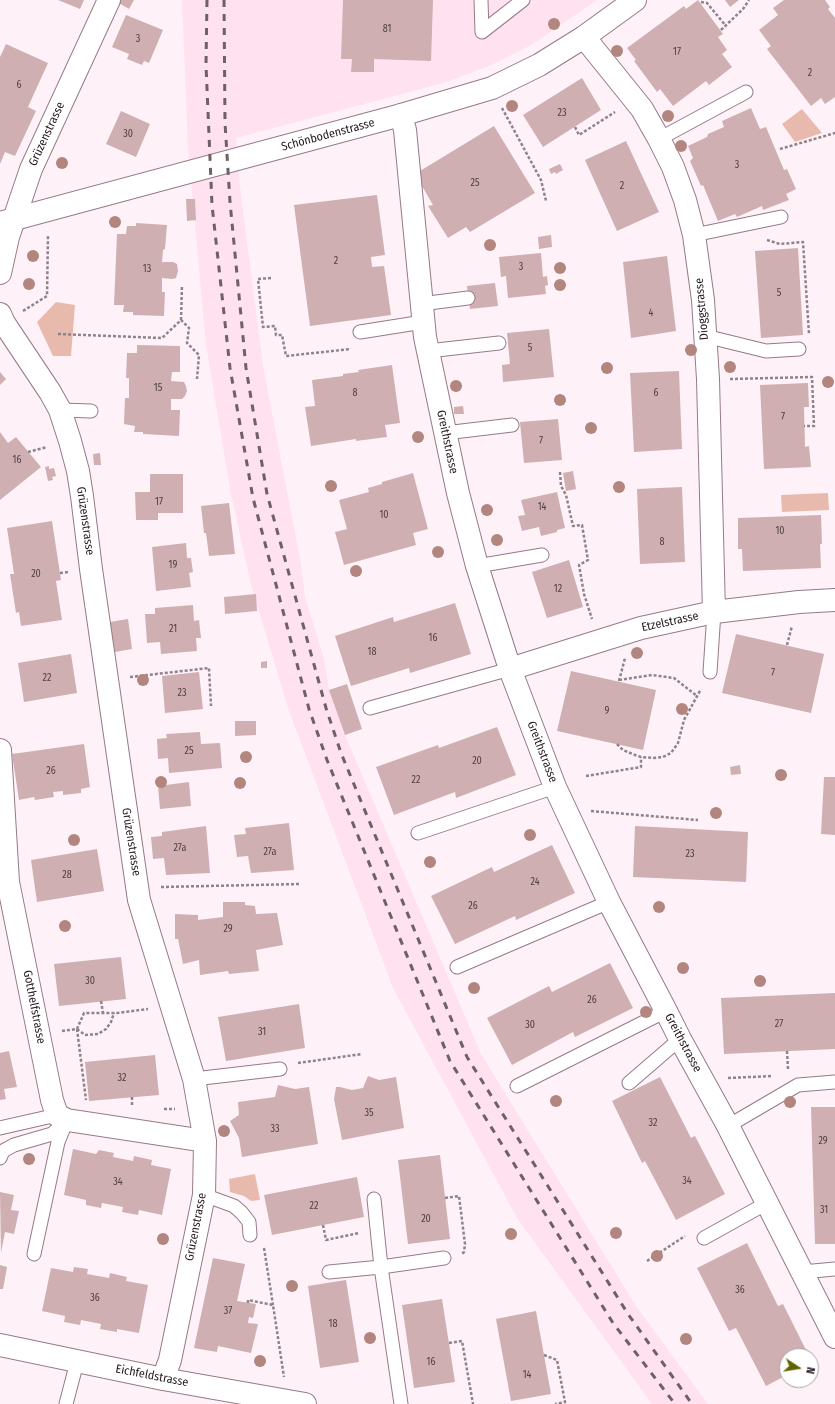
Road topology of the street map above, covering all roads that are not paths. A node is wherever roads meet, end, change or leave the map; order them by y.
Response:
1 (109, 0) edge
2 (481, 0) edge
3 (524, 0) edge
4 (635, 0) edge
5 (584, 37) junction
6 (746, 92) dead end
7 (401, 115) junction
8 (658, 139) junction
9 (781, 217) dead end
10 (7, 222) edge
11 (694, 235) junction
12 (0, 273) edge
13 (468, 298) dead end
14 (422, 313) junction
15 (8, 315) edge
16 (360, 332) dead end
17 (705, 336) junction
18 (499, 343) dead end
19 (798, 349) dead end
20 (428, 351) junction
21 (60, 410) junction
22 (91, 411) dead end
23 (512, 425) dead end
24 (445, 433) junction
25 (542, 555) dead end
26 (477, 566) junction
27 (835, 600) edge
28 (714, 612) junction
29 (510, 669) junction
30 (710, 672) road end
31 (370, 708) dead end
32 (0, 750) edge
33 (555, 787) junction
34 (418, 833) dead end
35 (609, 902) junction
36 (457, 967) dead end
37 (666, 1011) junction
38 (680, 1039) junction
39 (280, 1069) dead end
40 (194, 1079) junction
41 (835, 1082) edge
42 (629, 1083) dead end
43 (517, 1086) dead end
44 (62, 1117) junction
45 (728, 1126) junction
46 (0, 1128) edge
47 (205, 1141) junction
48 (0, 1158) edge
49 (204, 1195) junction
50 (374, 1199) dead end
51 (767, 1203) junction
52 (250, 1235) dead end
53 (704, 1238) road end
54 (34, 1254) dead end
55 (444, 1258) road end
56 (380, 1267) junction
57 (835, 1270) edge
58 (329, 1272) dead end
59 (802, 1272) junction
60 (835, 1336) edge
61 (0, 1346) edge
62 (77, 1362) junction
63 (163, 1379) junction
64 (66, 1404) edge
65 (305, 1404) edge
66 (401, 1404) edge

1 - 10 street, Grüzenstrasse
2 - 3 lane
4 - 5 street, Schönbodenstrasse
5 - 7 street, Schönbodenstrasse
5 - 8 street, Dioggstrasse
6 - 8 lane
7 - 10 street, Schönbodenstrasse
7 - 14 street, Greithstrasse
8 - 11 street, Dioggstrasse
9 - 11 lane
10 - 12 street, Grüzenstrasse
11 - 17 street, Dioggstrasse
13 - 14 lane
14 - 16 lane
14 - 20 street, Greithstrasse
15 - 21 street, Grüzenstrasse
17 - 19 lane
17 - 28 street, Dioggstrasse
18 - 20 lane
20 - 24 street, Greithstrasse
21 - 22 lane
21 - 40 street, Grüzenstrasse
23 - 24 lane
24 - 26 street, Greithstrasse
25 - 26 lane
26 - 29 street, Greithstrasse
27 - 28 street, Etzelstrasse
28 - 29 street, Etzelstrasse
28 - 30 lane
29 - 31 lane
29 - 33 street, Greithstrasse
32 - 44 street, Gotthelfstrasse
33 - 34 lane
33 - 35 street, Greithstrasse
35 - 36 lane
35 - 37 street, Greithstrasse
37 - 38 street, Greithstrasse
37 - 43 lane
38 - 42 lane
38 - 45 street, Greithstrasse
39 - 40 lane
40 - 47 street, Grüzenstrasse
41 - 45 lane
44 - 46 lane
44 - 47 street
44 - 48 lane
44 - 54 lane
45 - 51 street, Greithstrasse
47 - 49 street, Grüzenstrasse
49 - 52 lane
49 - 63 street, Grüzenstrasse
50 - 56 lane
51 - 53 lane
51 - 59 street, Greithstrasse
55 - 56 lane
56 - 58 lane
56 - 66 lane
57 - 59 lane
59 - 60 street, Greithstrasse
61 - 62 street, Eichfeldstrasse
62 - 63 street, Eichfeldstrasse
62 - 64 lane
63 - 65 street, Eichfeldstrasse

